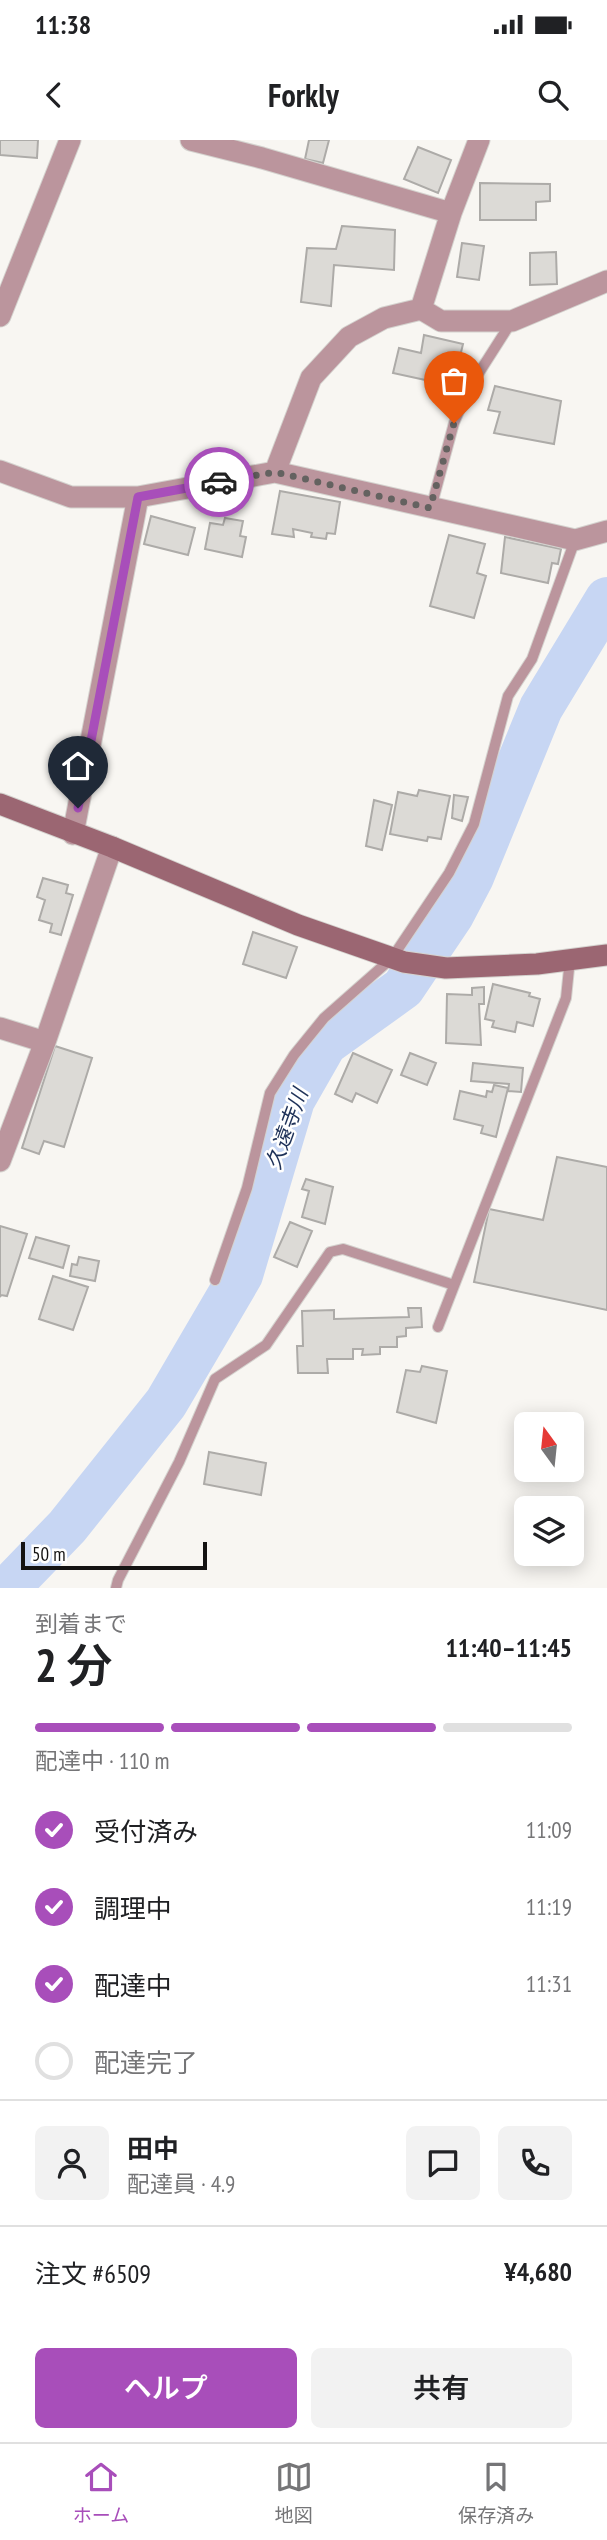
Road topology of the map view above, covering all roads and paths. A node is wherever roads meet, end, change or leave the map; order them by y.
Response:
1 (70, 140) edge
2 (191, 140) edge
3 (479, 140) edge
4 (451, 213) junction
5 (607, 281) edge
6 (421, 309) junction
7 (0, 316) edge
8 (512, 321) junction
9 (0, 471) edge
10 (275, 472) junction
11 (138, 497) junction
12 (430, 508) junction
13 (607, 531) edge
14 (575, 540) junction
15 (0, 804) edge
16 (73, 834) junction
17 (112, 847) junction
18 (607, 955) edge
19 (570, 958) junction
20 (398, 960) junction
21 (0, 1028) edge
22 (45, 1042) junction
23 (0, 1161) edge
24 (215, 1280) dead end
25 (454, 1284) junction
26 (438, 1327) dead end
27 (116, 1588) edge

1 - 7 street
2 - 4 street
3 - 4 street
4 - 6 street
5 - 8 street
6 - 8 street
6 - 10 street
8 - 12 lane
9 - 11 street
10 - 11 street
10 - 12 street
11 - 16 street
12 - 14 street
13 - 14 street
14 - 20 lane
15 - 16 street
16 - 17 street
17 - 20 street
17 - 22 street
18 - 19 street
19 - 20 street
19 - 25 lane
20 - 24 lane
21 - 22 street
22 - 23 street
25 - 26 lane
25 - 27 lane

